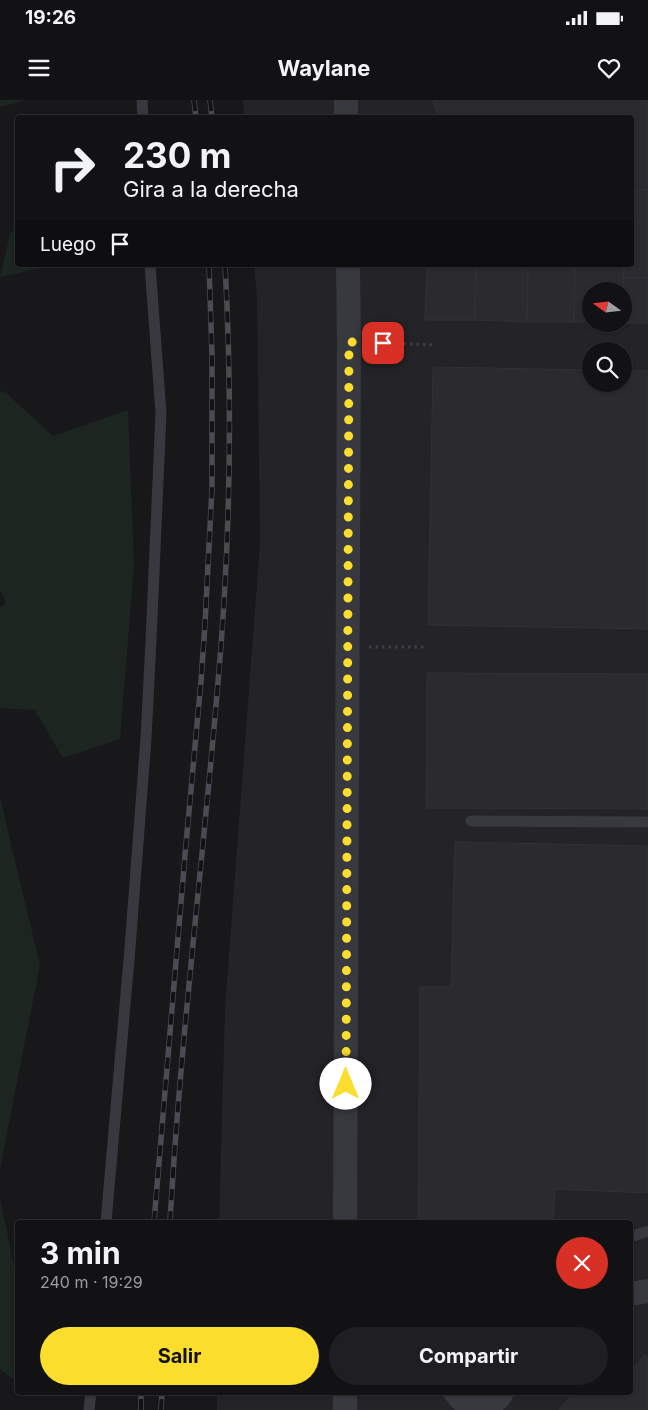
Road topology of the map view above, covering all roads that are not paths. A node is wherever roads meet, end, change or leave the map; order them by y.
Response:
1 (142, 100) edge
2 (346, 100) edge
3 (143, 115) edge
4 (346, 115) edge
5 (150, 267) edge
6 (348, 267) edge
7 (471, 821) dead end
8 (648, 822) edge
9 (106, 1220) edge
10 (345, 1220) edge
11 (648, 1231) edge
12 (633, 1236) edge
13 (91, 1395) edge
14 (345, 1395) edge
15 (500, 1395) edge
16 (460, 1402) edge
17 (90, 1410) edge
18 (345, 1410) edge

1 - 3 lane
2 - 4 street
5 - 9 lane
6 - 10 street
7 - 8 lane
11 - 12 lane
13 - 17 lane
14 - 18 street
15 - 16 street

